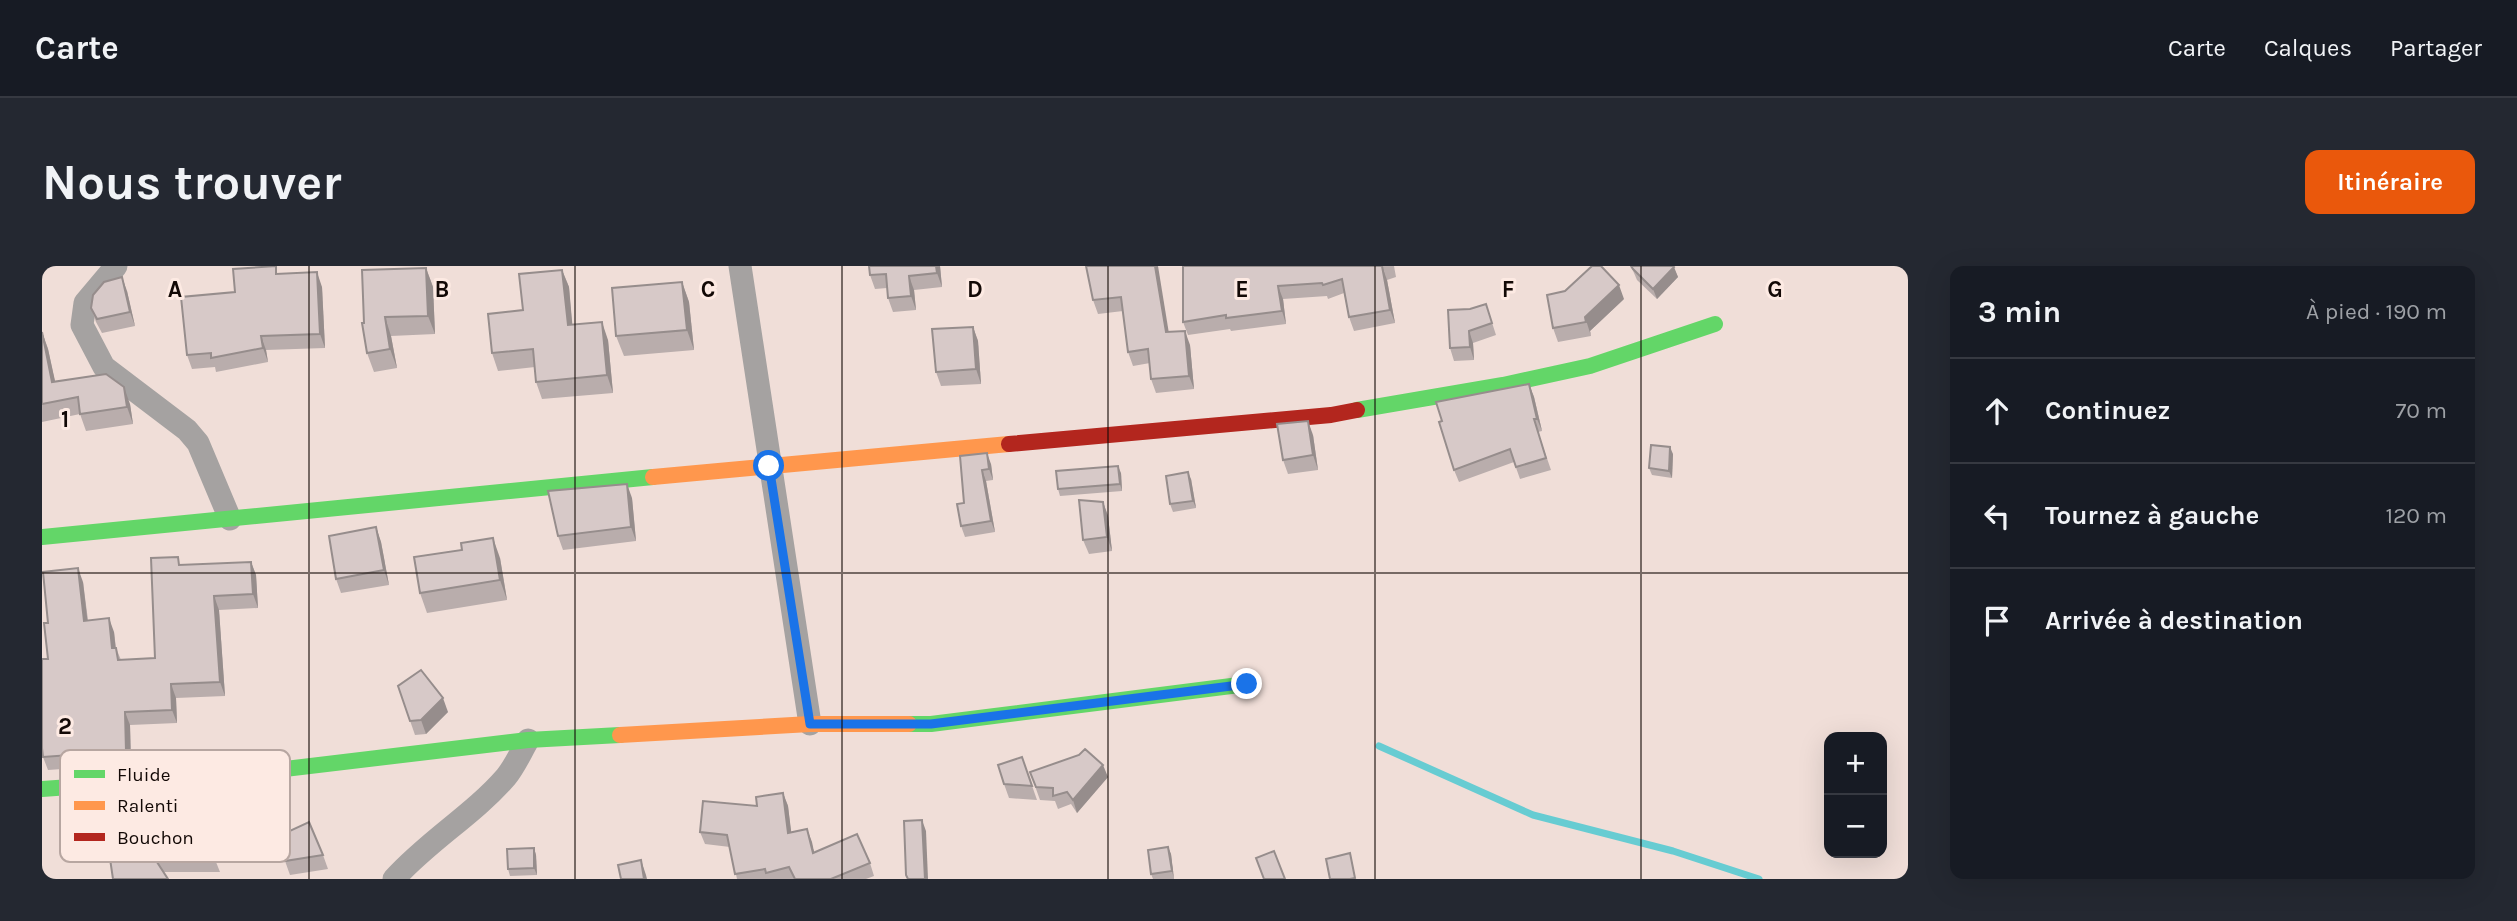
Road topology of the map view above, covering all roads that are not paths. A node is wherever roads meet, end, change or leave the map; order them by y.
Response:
1 (116, 266) edge
2 (740, 266) edge
3 (1715, 324) dead end
4 (769, 466) junction
5 (230, 519) junction
6 (42, 537) edge
7 (1247, 684) dead end
8 (810, 724) junction
9 (528, 740) junction
10 (290, 768) edge
11 (60, 788) edge
12 (42, 789) edge
13 (394, 879) edge

1 - 5 street
2 - 4 street
3 - 4 street
4 - 5 street
4 - 8 street
5 - 6 street
7 - 8 street
8 - 9 street
9 - 10 street
9 - 13 street
11 - 12 street

